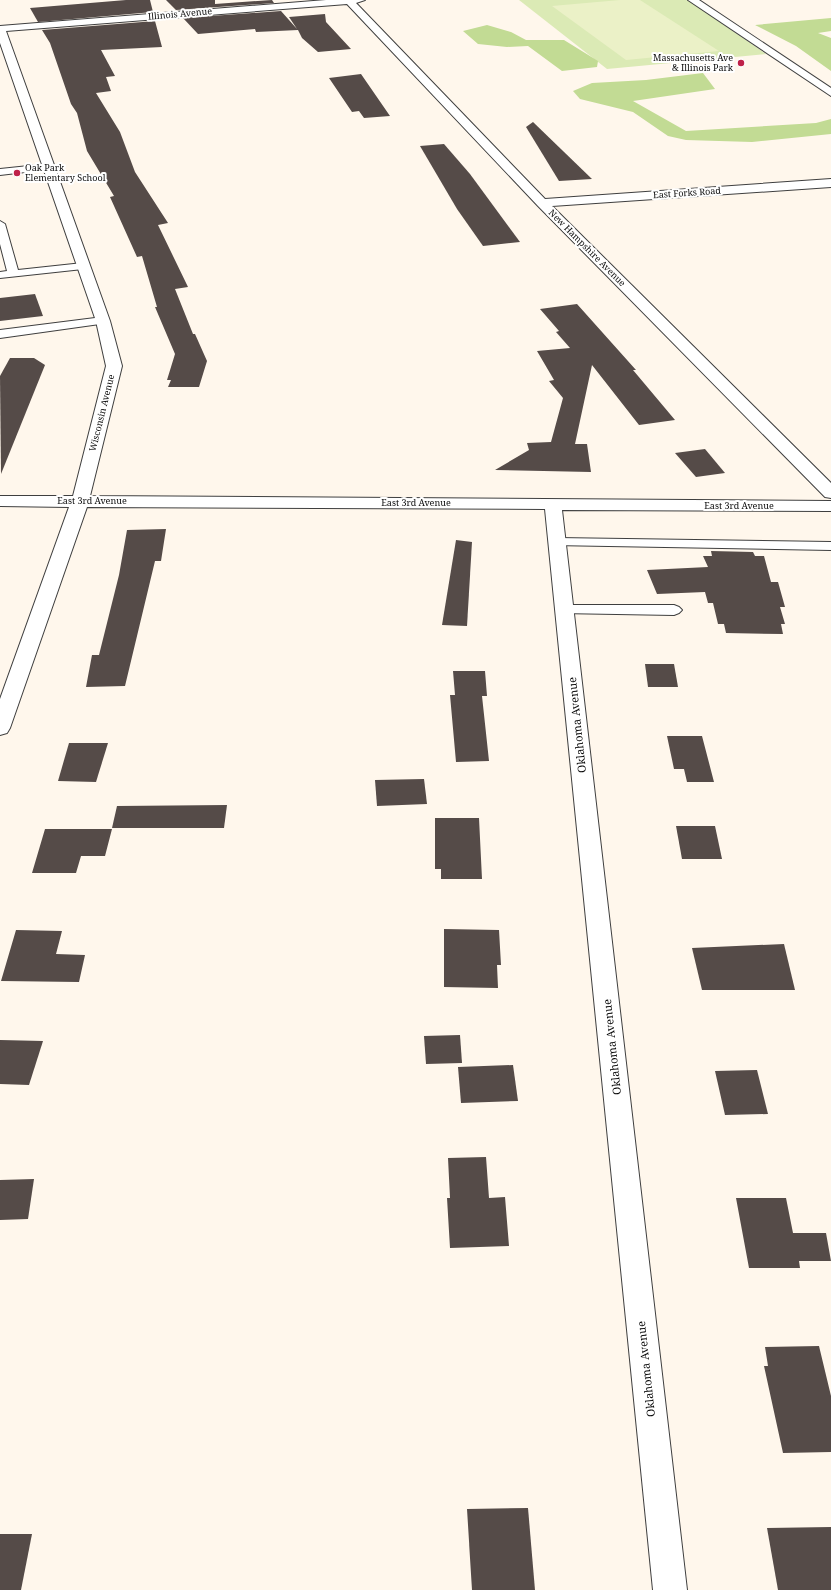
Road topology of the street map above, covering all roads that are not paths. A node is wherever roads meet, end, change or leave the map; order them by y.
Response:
1 (352, 0) edge
2 (693, 0) edge
3 (172, 5) dead end
4 (178, 14) junction
5 (0, 29) edge
6 (831, 93) edge
7 (48, 167) junction
8 (0, 172) edge
9 (831, 183) edge
10 (542, 202) junction
11 (0, 224) edge
12 (83, 266) junction
13 (13, 273) junction
14 (0, 275) edge
15 (103, 321) junction
16 (0, 334) edge
17 (831, 493) edge
18 (0, 501) edge
19 (80, 501) junction
20 (553, 504) junction
21 (831, 506) edge
22 (557, 542) junction
23 (831, 546) edge
24 (564, 610) junction
25 (674, 610) dead end
26 (0, 728) edge
27 (670, 1590) edge

1 - 4 street, Illinois Avenue
1 - 10 street, New Hampshire Avenue
2 - 6 street
3 - 4 street
4 - 5 street, Illinois Avenue
5 - 7 street, Wisconsin Avenue
7 - 8 lane
7 - 12 street, Wisconsin Avenue
9 - 10 street, East Forks Road
10 - 17 street, New Hampshire Avenue
11 - 13 lane
12 - 13 lane
12 - 15 street, Wisconsin Avenue
13 - 14 lane
15 - 16 lane
15 - 19 street, Wisconsin Avenue
18 - 19 street, East 3rd Avenue
19 - 20 street, East 3rd Avenue
19 - 26 street, Wisconsin Avenue
20 - 21 street, East 3rd Avenue
20 - 22 street, Oklahoma Avenue
22 - 23 lane
22 - 24 street, Oklahoma Avenue
24 - 25 lane
24 - 27 street, Oklahoma Avenue

